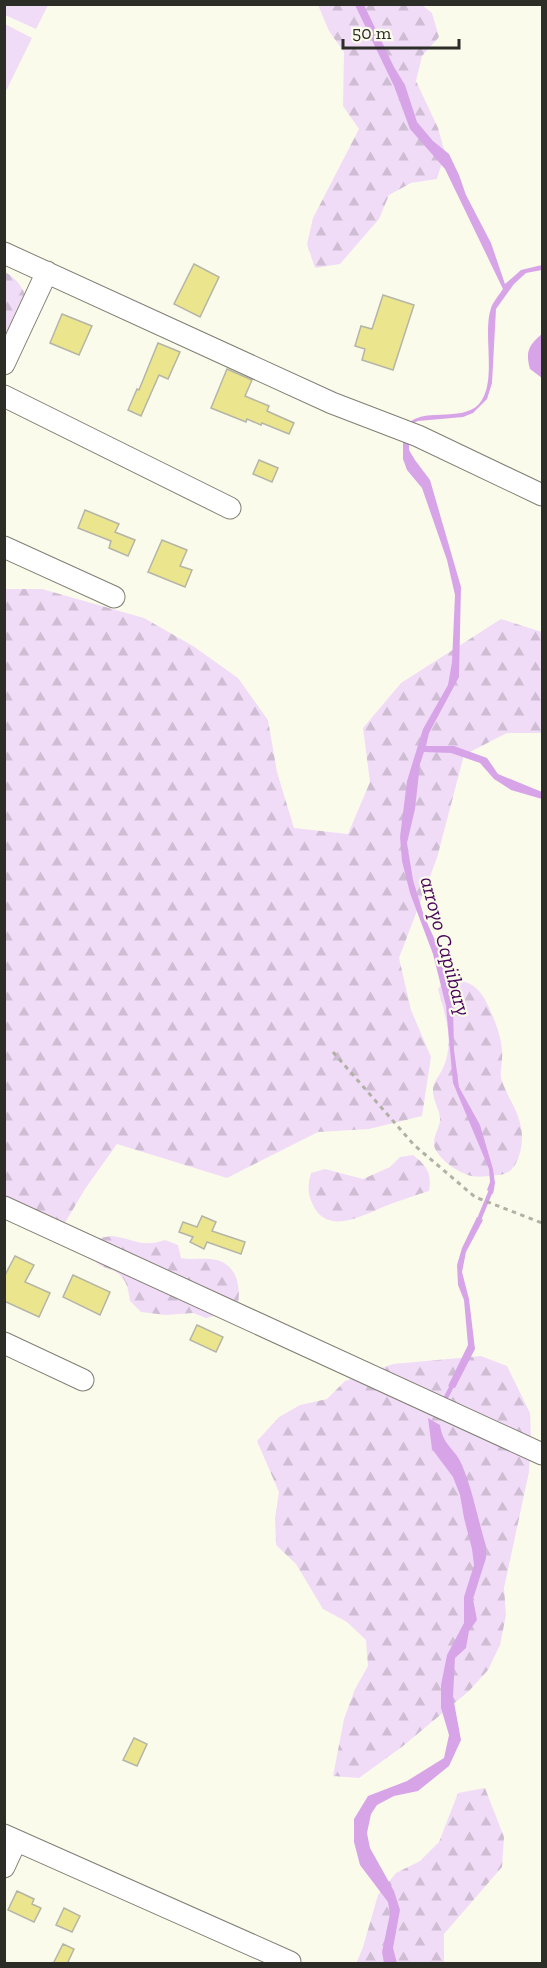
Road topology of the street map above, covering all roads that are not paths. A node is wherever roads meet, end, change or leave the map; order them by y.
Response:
1 (4, 253) edge
2 (47, 272) junction
3 (4, 364) edge
4 (4, 396) edge
5 (543, 495) edge
6 (230, 508) dead end
7 (4, 547) edge
8 (114, 597) dead end
9 (4, 1208) edge
10 (4, 1343) edge
11 (83, 1380) dead end
12 (543, 1455) edge
13 (10, 1838) edge
14 (4, 1867) edge
15 (290, 1964) edge

1 - 2 street
2 - 3 street
2 - 5 street
4 - 6 street
7 - 8 street
9 - 12 street
10 - 11 street
13 - 14 street
13 - 15 street

